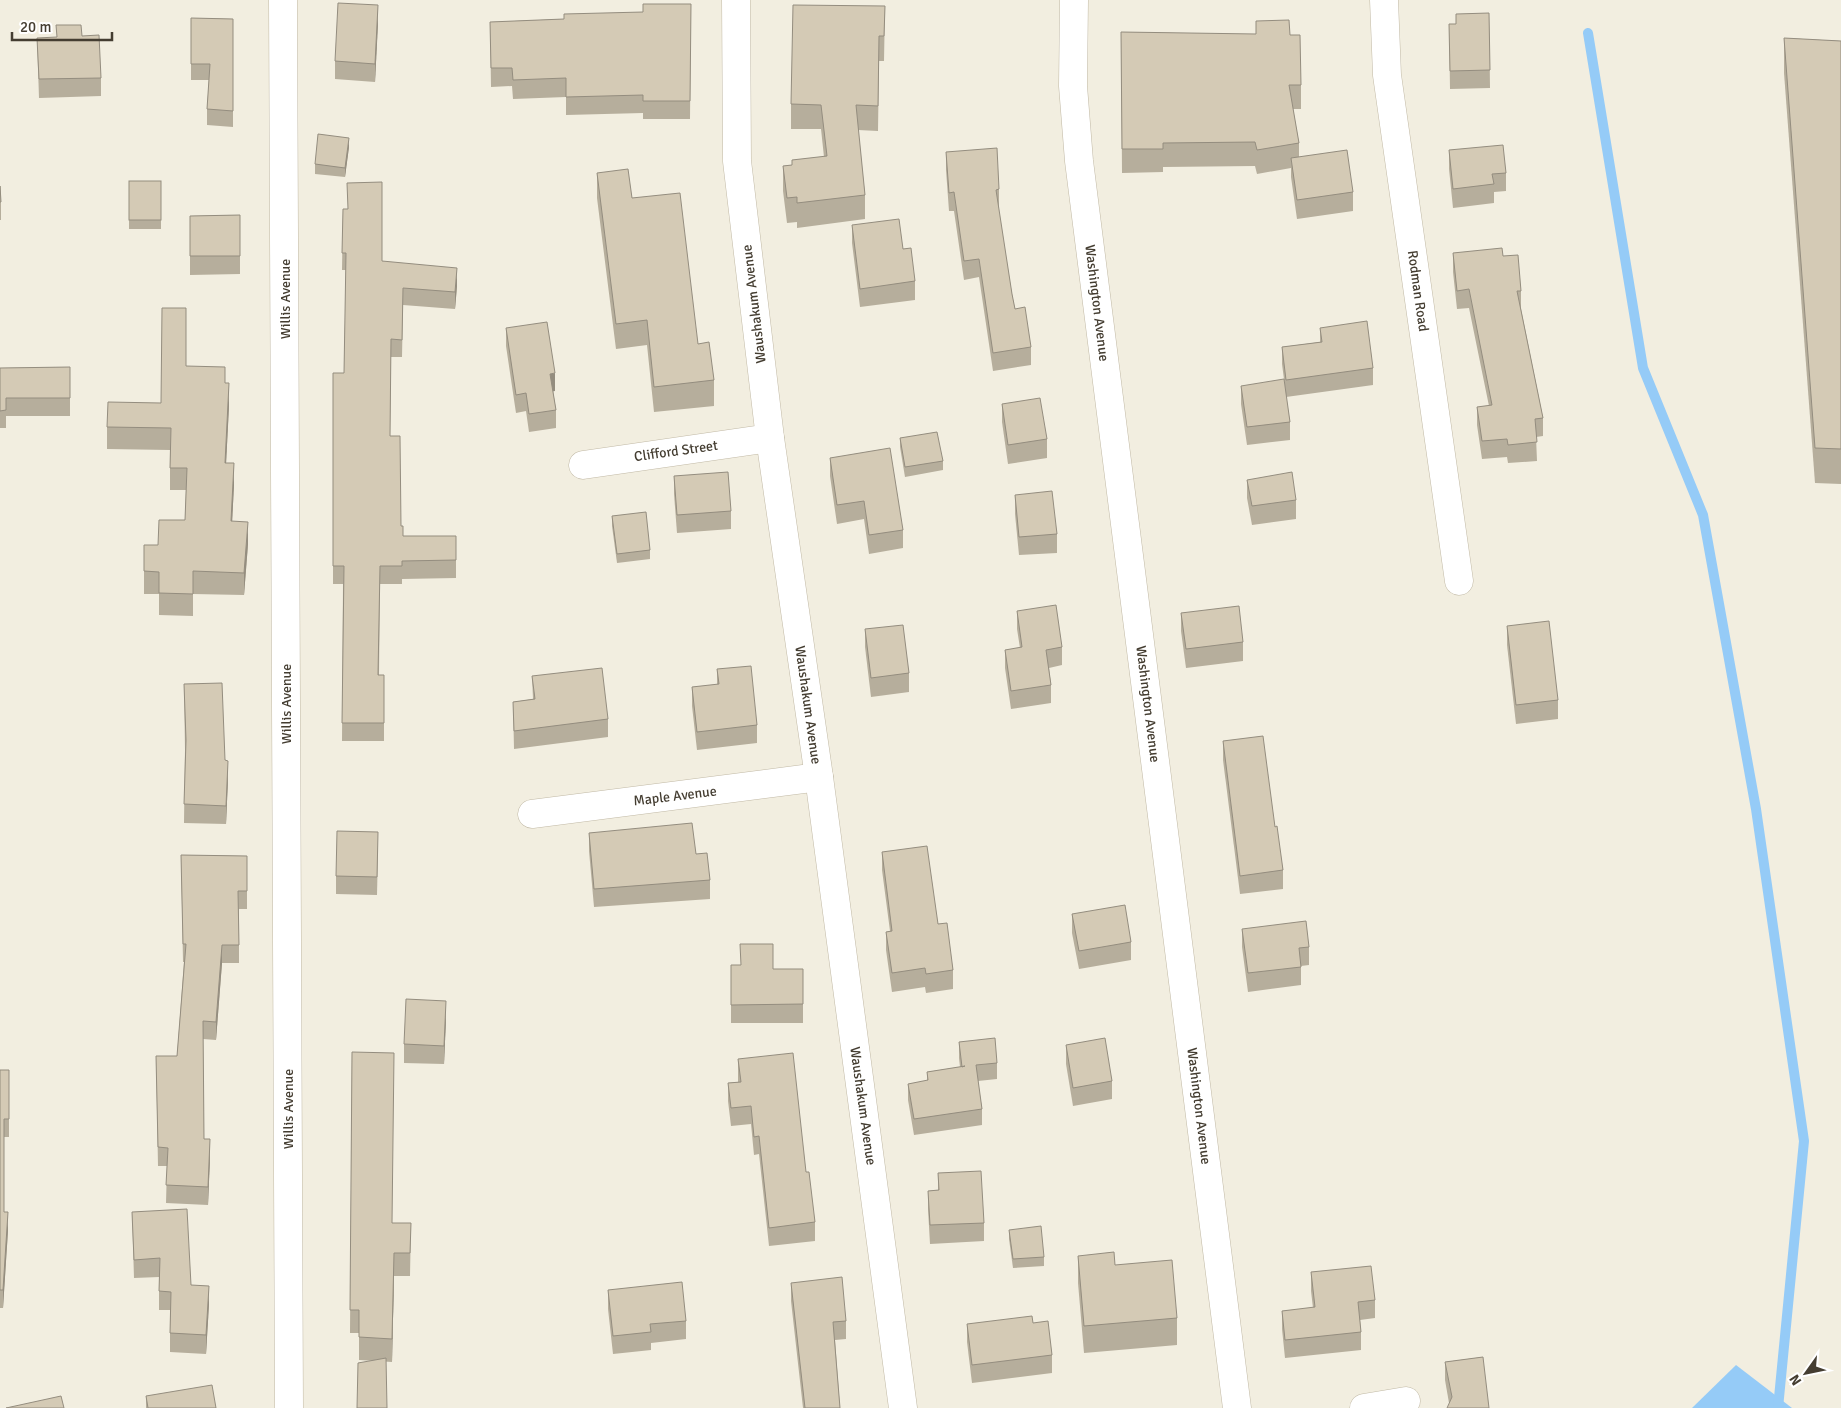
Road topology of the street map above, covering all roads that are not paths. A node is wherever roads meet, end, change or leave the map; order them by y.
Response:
1 (283, 0) edge
2 (736, 0) edge
3 (1074, 0) edge
4 (1384, 0) edge
5 (770, 438) junction
6 (583, 465) dead end
7 (1459, 581) dead end
8 (819, 777) junction
9 (532, 814) dead end
10 (1406, 1401) dead end
11 (290, 1408) edge
12 (903, 1408) edge
13 (1237, 1408) edge
14 (1364, 1408) edge

1 - 11 street, Willis Avenue
2 - 5 street, Waushakum Avenue
3 - 13 street, Washington Avenue
4 - 7 street, Rodman Road
5 - 6 street, Clifford Street
5 - 8 street, Waushakum Avenue
8 - 9 street, Maple Avenue
8 - 12 street, Waushakum Avenue
10 - 14 street

